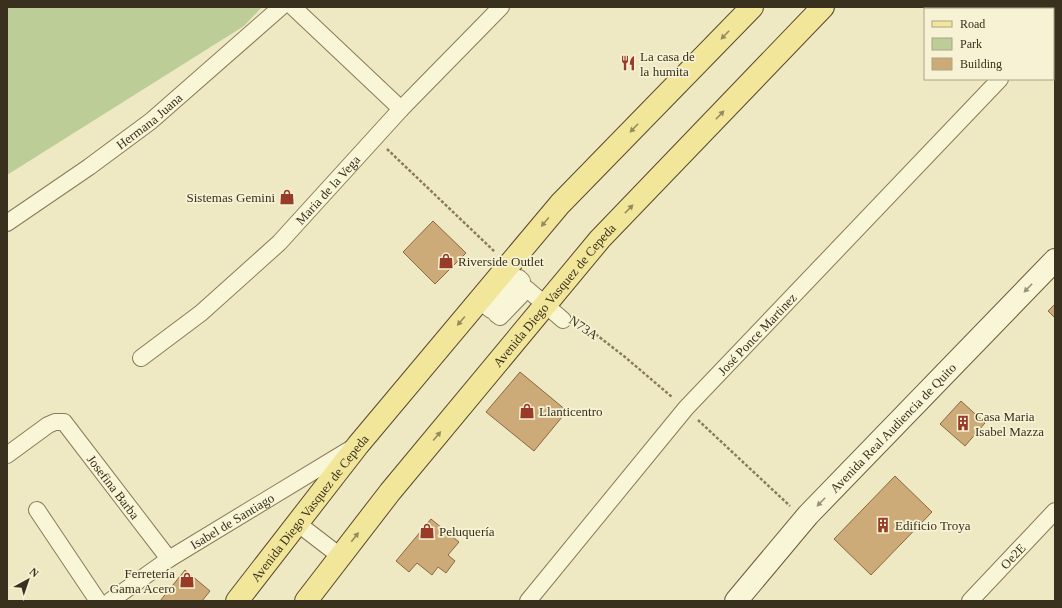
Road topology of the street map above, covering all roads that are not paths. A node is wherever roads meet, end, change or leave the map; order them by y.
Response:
1 (281, 7) edge
2 (293, 7) edge
3 (501, 7) edge
4 (752, 7) edge
5 (823, 7) edge
6 (999, 80) edge
7 (401, 109) junction
8 (7, 223) edge
9 (1055, 260) edge
10 (509, 264) junction
11 (545, 305) junction
12 (563, 320) road end
13 (141, 358) dead end
14 (358, 445) junction
15 (7, 455) edge
16 (37, 510) dead end
17 (1055, 511) edge
18 (297, 523) junction
19 (340, 556) junction
20 (169, 559) junction
21 (742, 599) edge
22 (98, 601) edge
23 (110, 601) edge
24 (237, 601) edge
25 (306, 601) edge
26 (528, 601) edge
27 (970, 601) edge

1 - 8 street, Hermana Juana
2 - 7 street
3 - 7 street, Maria de la Vega
4 -> 10 main road, Avenida Diego Vasquez de Cepeda
11 -> 5 main road, Avenida Diego Vasquez de Cepeda
6 - 26 street, José Ponce Martinez
7 - 13 street, Maria de la Vega
9 -> 21 main road, Avenida Real Audiencia de Quito
10 - 11 street, N73A
10 -> 14 main road, Avenida Diego Vasquez de Cepeda
11 - 12 street, N73A
19 -> 11 main road, Avenida Diego Vasquez de Cepeda
14 - 18 main road, Avenida Diego Vasquez de Cepeda
14 - 20 street, Isabel de Santiago
15 - 20 street, Josefina Barba
16 - 22 street
17 - 27 street, Oe2E
18 - 19 street
18 - 24 main road, Avenida Diego Vasquez de Cepeda
19 - 25 main road, Avenida Diego Vasquez de Cepeda
20 - 23 street, Isabel de Santiago

